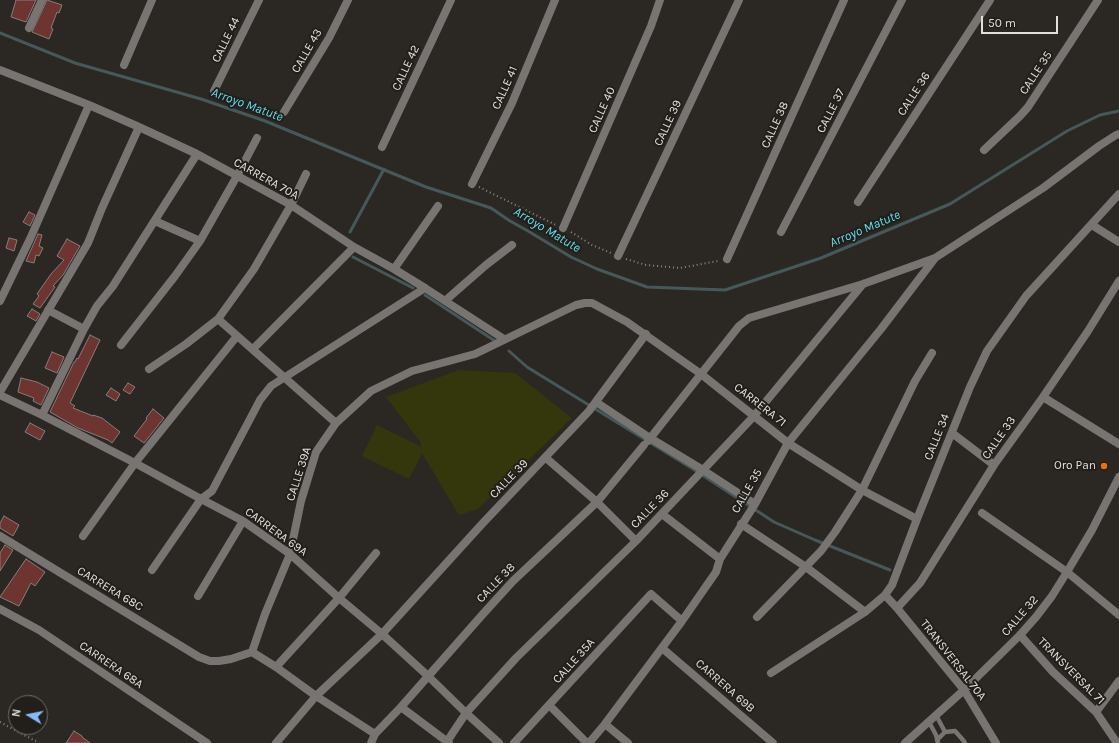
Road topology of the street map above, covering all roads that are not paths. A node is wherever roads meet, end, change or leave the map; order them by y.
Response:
1 (42, 0) edge
2 (152, 0) edge
3 (259, 0) edge
4 (348, 0) edge
5 (451, 0) edge
6 (556, 0) edge
7 (660, 0) edge
8 (739, 0) edge
9 (844, 0) edge
10 (902, 0) edge
11 (990, 0) edge
12 (1098, 0) edge
13 (29, 28) dead end
14 (124, 65) dead end
15 (0, 70) edge
16 (214, 91) dead end
17 (88, 105) junction
18 (284, 112) dead end
19 (139, 127) junction
20 (1119, 134) edge
21 (258, 138) dead end
22 (382, 147) dead end
23 (984, 150) dead end
24 (197, 154) junction
25 (306, 174) dead end
26 (237, 176) junction
27 (472, 184) road end
28 (1119, 194) edge
29 (858, 202) dead end
30 (291, 205) junction
31 (438, 206) dead end
32 (155, 221) junction
33 (1092, 225) junction
34 (563, 228) road end
35 (782, 232) dead end
36 (200, 241) junction
37 (1119, 242) edge
38 (512, 245) dead end
39 (354, 247) junction
40 (618, 256) road end
41 (935, 258) junction
42 (727, 259) road end
43 (394, 269) junction
44 (1119, 281) edge
45 (863, 284) junction
46 (425, 288) junction
47 (446, 300) junction
48 (0, 301) edge
49 (592, 303) joint
50 (48, 310) junction
51 (218, 319) junction
52 (84, 329) junction
53 (646, 334) junction
54 (237, 336) junction
55 (504, 339) junction
56 (121, 344) dead end
57 (253, 349) junction
58 (932, 353) dead end
59 (149, 369) dead end
60 (701, 374) junction
61 (286, 377) junction
62 (0, 392) edge
63 (0, 395) edge
64 (1043, 397) junction
65 (593, 406) junction
66 (42, 414) junction
67 (754, 416) junction
68 (336, 423) junction
69 (952, 433) junction
70 (648, 441) junction
71 (788, 443) junction
72 (1119, 444) edge
73 (546, 458) junction
74 (135, 462) junction
75 (994, 465) junction
76 (701, 473) junction
77 (1119, 477) edge
78 (862, 490) junction
79 (201, 499) junction
80 (597, 502) junction
81 (752, 507) junction
82 (982, 513) dead end
83 (662, 514) junction
84 (917, 519) junction
85 (243, 521) junction
86 (742, 524) junction
87 (0, 536) edge
88 (83, 536) dead end
89 (636, 541) junction
90 (376, 553) dead end
91 (290, 554) junction
92 (720, 559) junction
93 (806, 567) junction
94 (152, 570) dead end
95 (1067, 572) junction
96 (885, 595) junction
97 (198, 596) dead end
98 (339, 598) junction
99 (897, 608) junction
100 (0, 610) edge
101 (865, 612) junction
102 (1119, 615) edge
103 (757, 616) dead end
104 (682, 621) junction
105 (382, 634) junction
106 (1020, 636) junction
107 (662, 648) junction
108 (252, 652) junction
109 (276, 667) junction
110 (771, 673) dead end
111 (428, 676) junction
112 (1119, 681) edge
113 (964, 690) junction
114 (316, 696) junction
115 (550, 706) junction
116 (401, 707) junction
117 (1096, 712) junction
118 (466, 713) junction
119 (936, 715) junction
120 (928, 722) junction
121 (605, 724) junction
122 (945, 732) junction
123 (375, 734) junction
124 (937, 741) edge
125 (207, 743) edge
126 (276, 743) edge
127 (370, 743) edge
128 (447, 743) edge
129 (499, 743) edge
130 (514, 743) edge
131 (588, 743) edge
132 (628, 743) edge
133 (773, 743) edge
134 (905, 743) edge
135 (965, 743) edge
136 (996, 743) edge
137 (1117, 743) edge

1 - 13 street
2 - 14 street
3 - 16 street, CALLE 44
4 - 18 street, CALLE 43
5 - 22 street, CALLE 42
6 - 27 street, CALLE 41
7 - 34 street, CALLE 40
8 - 40 street, CALLE 39
9 - 42 street, CALLE 38
10 - 35 street, CALLE 37
11 - 29 street, CALLE 36
12 - 23 street, CALLE 35
15 - 17 street, CARRERA 70A
17 - 19 street, CARRERA 70A
17 - 48 street
19 - 24 street, CARRERA 70A
19 - 50 street
20 - 41 street
21 - 26 street
24 - 26 street, CARRERA 70A
24 - 32 street
25 - 30 street
26 - 30 street, CARRERA 70A
26 - 36 street
28 - 33 street, CALLE 34
30 - 39 street, CARRERA 70A
30 - 51 street
31 - 43 street
32 - 36 street
32 - 52 street
33 - 37 street
33 - 69 street, CALLE 34
36 - 56 street
38 - 47 street
39 - 43 street, CARRERA 70A
39 - 57 street
41 - 45 street
41 - 71 street, CALLE 35
43 - 46 street, CARRERA 70A
44 - 64 street, CALLE 33
45 - 60 street, CALLE 38
45 - 67 street, CALLE 36
46 - 47 street, CARRERA 70A
46 - 61 street
47 - 55 street, CARRERA 70A
49 - 53 street, CARRERA 71
49 - 55 street, CALLE 39A
50 - 52 street
50 - 62 street
51 - 54 street
51 - 59 street
52 - 66 street
53 - 60 street, CARRERA 71
53 - 65 street, CALLE 39
54 - 57 street
54 - 74 street
55 - 68 street, CALLE 39A
57 - 61 street
58 - 78 street
60 - 67 street, CARRERA 71
60 - 70 street, CALLE 38
61 - 68 street
61 - 79 street
63 - 66 street, CARRERA 69A
64 - 72 street
64 - 75 street, CALLE 33
65 - 70 street
65 - 73 street, CALLE 39
66 - 74 street, CARRERA 69A
67 - 71 street, CARRERA 71
67 - 76 street, CALLE 36
68 - 91 street, CALLE 39A
69 - 75 street
69 - 84 street, CALLE 34
70 - 76 street
70 - 80 street, CALLE 38
71 - 78 street, CARRERA 71
71 - 81 street, CALLE 35
73 - 80 street
73 - 105 street, CALLE 39
74 - 79 street, CARRERA 69A
74 - 88 street
75 - 99 street, CALLE 33
76 - 81 street
76 - 83 street, CALLE 36
77 - 95 street, CALLE 32
78 - 84 street, CARRERA 71
78 - 93 street
79 - 85 street, CARRERA 69A
79 - 94 street
80 - 89 street
80 - 111 street, CALLE 38
81 - 86 street, CALLE 35
82 - 95 street
83 - 89 street, CALLE 36
83 - 92 street
84 - 96 street, CALLE 34
85 - 91 street, CARRERA 69A
85 - 97 street
86 - 92 street, CALLE 35
86 - 93 street
87 - 108 street, CARRERA 68C
89 - 118 street, CALLE 36
90 - 98 street
91 - 98 street, CARRERA 69A
91 - 108 street, CALLE 39A
92 - 104 street, CALLE 35
93 - 101 street
93 - 103 street
95 - 102 street
95 - 106 street, CALLE 32
96 - 99 street, TRANSVERSAL 70A
96 - 101 street, CALLE 34
98 - 105 street, CARRERA 69A
98 - 109 street
99 - 113 street, TRANSVERSAL 70A
100 - 125 street, CARRERA 68A
101 - 110 street, CALLE 34
104 - 107 street, CALLE 35
104 - 115 street, CALLE 35A
105 - 111 street, CARRERA 69A
105 - 114 street, CALLE 39
106 - 113 street, CALLE 32
106 - 117 street, TRANSVERSAL 71
107 - 121 street, CALLE 35
107 - 133 street, CARRERA 69B
108 - 109 street
109 - 114 street
111 - 116 street, CALLE 38
111 - 118 street, CARRERA 69A
112 - 117 street
113 - 119 street, CALLE 32
113 - 136 street, TRANSVERSAL 70A
114 - 123 street
114 - 126 street, CALLE 39
115 - 130 street, CALLE 35A
115 - 131 street
116 - 123 street, CALLE 38
116 - 128 street
117 - 137 street, TRANSVERSAL 71
118 - 128 street, CALLE 36
118 - 129 street, CARRERA 69A
119 - 120 street, CALLE 32
119 - 122 lane
120 - 124 lane
120 - 134 street, CALLE 32
121 - 131 street, CALLE 35
121 - 132 street
122 - 124 lane
122 - 135 lane
123 - 127 street, CALLE 38

